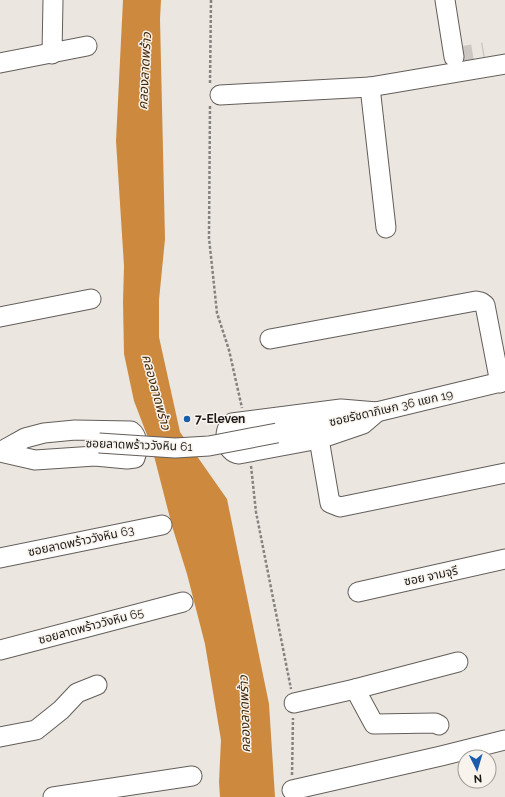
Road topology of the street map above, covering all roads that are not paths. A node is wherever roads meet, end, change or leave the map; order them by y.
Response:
1 (53, 0) edge
2 (445, 0) edge
3 (87, 46) dead end
4 (52, 54) junction
5 (465, 61) junction
6 (0, 63) edge
7 (505, 64) edge
8 (370, 87) junction
9 (214, 95) road end
10 (386, 228) dead end
11 (91, 299) dead end
12 (0, 317) edge
13 (270, 339) dead end
14 (502, 382) edge
15 (377, 412) junction
16 (277, 433) joint
17 (319, 439) junction
18 (0, 452) edge
19 (505, 473) edge
20 (162, 525) dead end
21 (0, 558) edge
22 (505, 560) edge
23 (358, 592) dead end
24 (183, 602) dead end
25 (0, 650) edge
26 (458, 662) dead end
27 (97, 685) dead end
28 (355, 689) junction
29 (294, 703) road end
30 (439, 725) dead end
31 (0, 737) edge
32 (505, 740) edge
33 (192, 776) dead end
34 (292, 790) road end
35 (53, 797) edge

1 - 4 street
2 - 5 street
3 - 4 street
4 - 6 street
5 - 7 street
5 - 8 street
8 - 9 street
8 - 10 street
11 - 12 street
13 - 14 street
14 - 15 street, ซอยรัชดาภิเษก 36 แยก 19
15 - 16 street, ซอยรัชดาภิเษก 36 แยก 19
15 - 17 street
15 - 17 street
16 - 18 street, ซอยลาดพร้าววังหิน 61, bridge
17 - 19 street
18 - 18 street
20 - 21 street, ซอยลาดพร้าววังหิน 63
22 - 23 street, ซอย จามจุรี
24 - 25 street, ซอยลาดพร้าววังหิน 65
26 - 28 street
27 - 31 street
28 - 29 street
28 - 30 street
32 - 34 street
33 - 35 street

